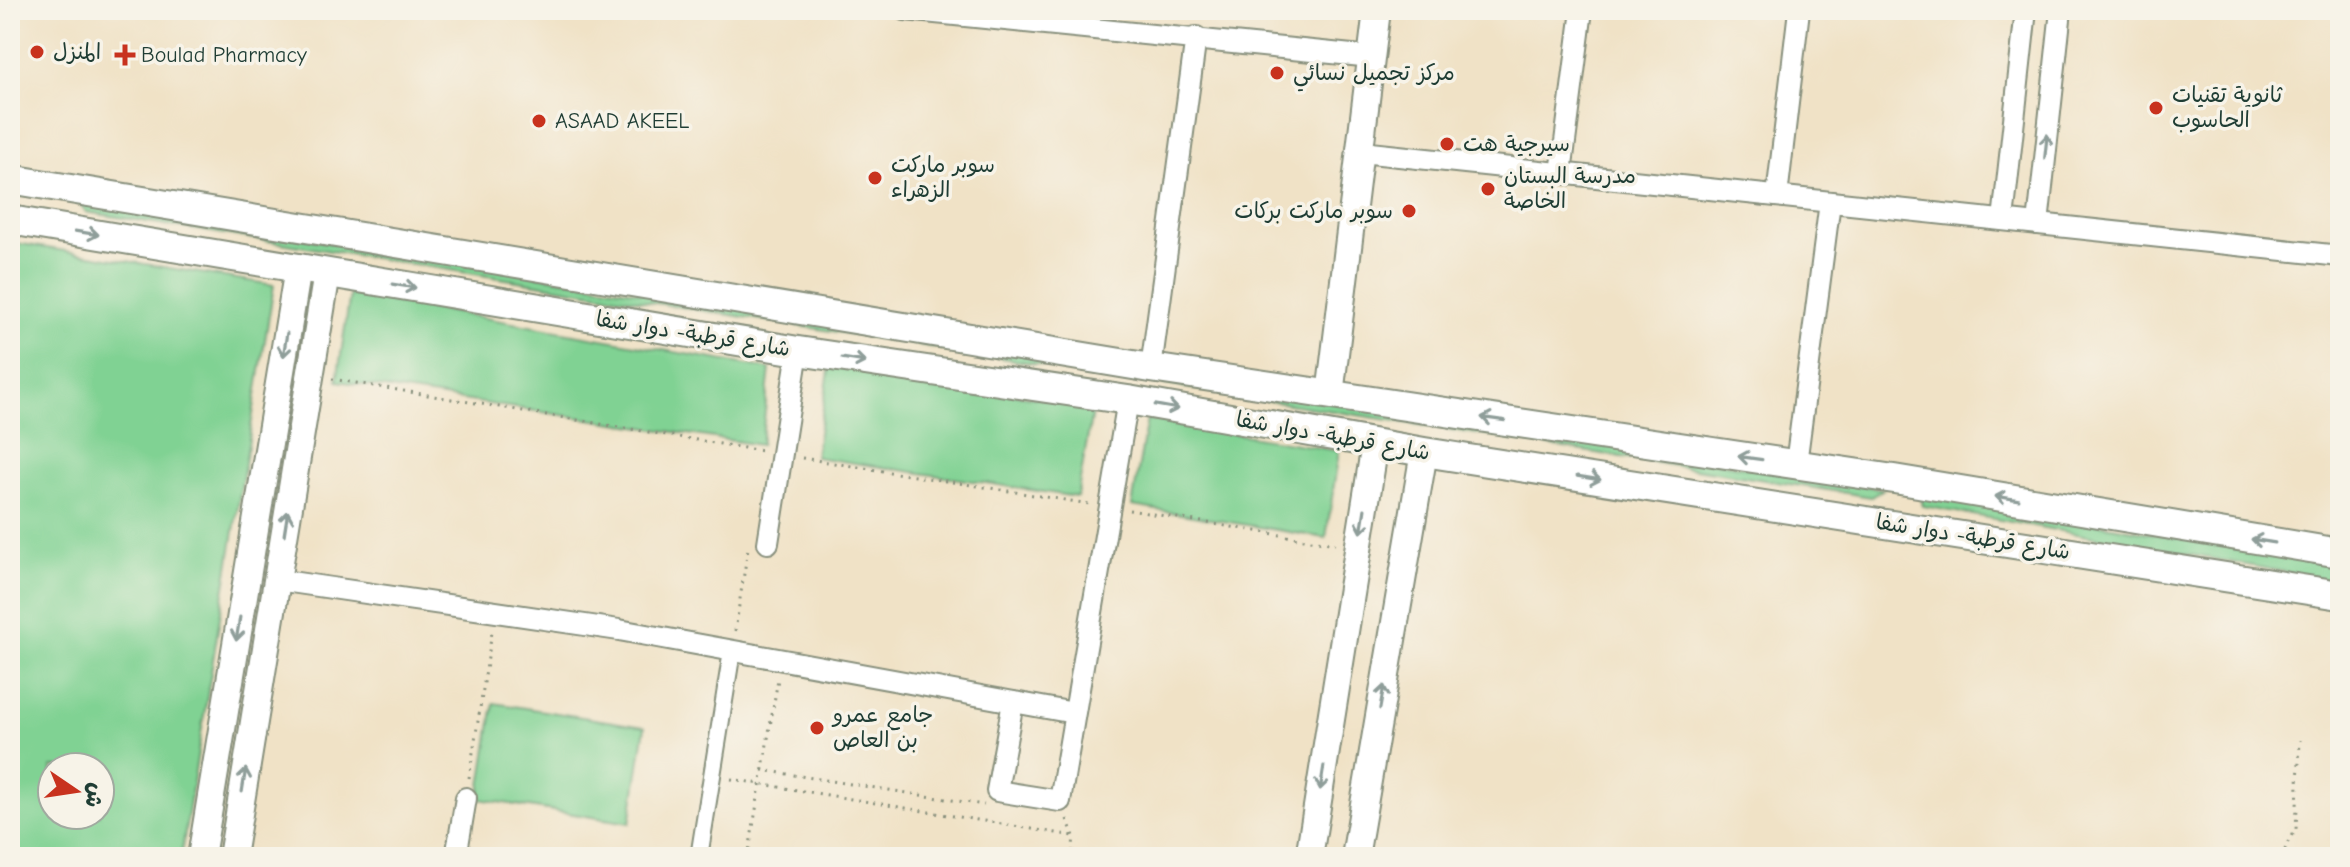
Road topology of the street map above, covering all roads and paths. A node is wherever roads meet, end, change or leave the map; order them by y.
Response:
1 (905, 10) edge
2 (1377, 10) edge
3 (1582, 10) edge
4 (1799, 10) edge
5 (2026, 10) edge
6 (2061, 10) edge
7 (1196, 37) junction
8 (1372, 57) junction
9 (1361, 152) junction
10 (1561, 173) junction
11 (10, 179) edge
12 (42, 184) junction
13 (1777, 196) junction
14 (1830, 202) junction
15 (2003, 220) junction
16 (23, 222) edge
17 (2038, 224) junction
18 (2340, 256) edge
19 (298, 268) junction
20 (327, 273) junction
21 (949, 335) junction
22 (798, 351) junction
23 (1151, 368) junction
24 (943, 373) junction
25 (310, 376) junction
26 (1330, 395) junction
27 (1128, 400) junction
28 (1375, 444) junction
29 (1424, 452) junction
30 (782, 455) junction
31 (1796, 464) junction
32 (1894, 479) junction
33 (1109, 507) junction
34 (1887, 524) junction
35 (768, 543) joint
36 (1358, 548) junction
37 (2327, 551) edge
38 (247, 576) junction
39 (277, 580) junction
40 (2309, 589) junction
41 (2340, 595) edge
42 (495, 612) junction
43 (732, 651) junction
44 (781, 659) junction
45 (1013, 702) junction
46 (1074, 713) junction
47 (2300, 740) dead end
48 (762, 770) junction
49 (712, 776) junction
50 (760, 784) junction
51 (466, 798) joint
52 (1060, 801) junction
53 (990, 806) dead end
54 (1074, 836) junction
55 (201, 857) edge
56 (232, 857) edge
57 (456, 857) edge
58 (699, 857) edge
59 (748, 857) edge
60 (1072, 857) edge
61 (1309, 857) edge
62 (1355, 857) edge
63 (2281, 857) edge

1 - 7 street
2 - 8 street
3 - 10 street
4 - 13 street
5 - 15 street
17 -> 6 street
7 - 8 street
7 - 23 street
8 - 9 street
9 - 10 street
9 - 26 street
10 - 13 street
11 - 12 main road
12 - 16 main road
12 - 21 main road
13 - 14 street
14 - 15 street
14 - 31 street
15 - 17 street
16 -> 19 main road, شارع قرطبة- دوار شفا
17 - 18 street
19 - 20 main road, شارع قرطبة- دوار شفا
19 -> 38 street
20 -> 22 main road, شارع قرطبة- دوار شفا
20 - 25 street
21 - 23 main road
21 - 24 main road
22 -> 24 main road, شارع قرطبة- دوار شفا
22 - 30 street
23 - 26 main road
24 - 27 main road, شارع قرطبة- دوار شفا
25 - 30 path
39 -> 25 street
31 -> 26 main road
27 -> 28 main road, شارع قرطبة- دوار شفا
27 - 33 street
28 - 29 main road, شارع قرطبة- دوار شفا
28 -> 36 street
29 -> 34 main road, شارع قرطبة- دوار شفا
62 -> 29 street
30 - 33 path
30 - 35 street
31 - 32 main road
32 - 34 main road
37 -> 32 main road
33 - 36 path
33 - 46 street
34 - 40 main road, شارع قرطبة- دوار شفا
35 - 43 path
36 -> 61 street
37 - 40 main road
38 - 39 street
38 -> 55 street
39 - 42 street
56 -> 39 street
40 - 41 main road, شارع قرطبة- دوار شفا
42 - 43 street
42 - 51 path
43 - 44 street
43 - 49 street
44 - 45 street
44 - 48 path
45 - 46 street
45 - 52 street
46 - 52 street
47 - 63 path
48 - 50 path
48 - 53 path
49 - 50 path
49 - 58 street
50 - 54 path
50 - 59 path
51 - 57 street
52 - 54 path
54 - 60 path

